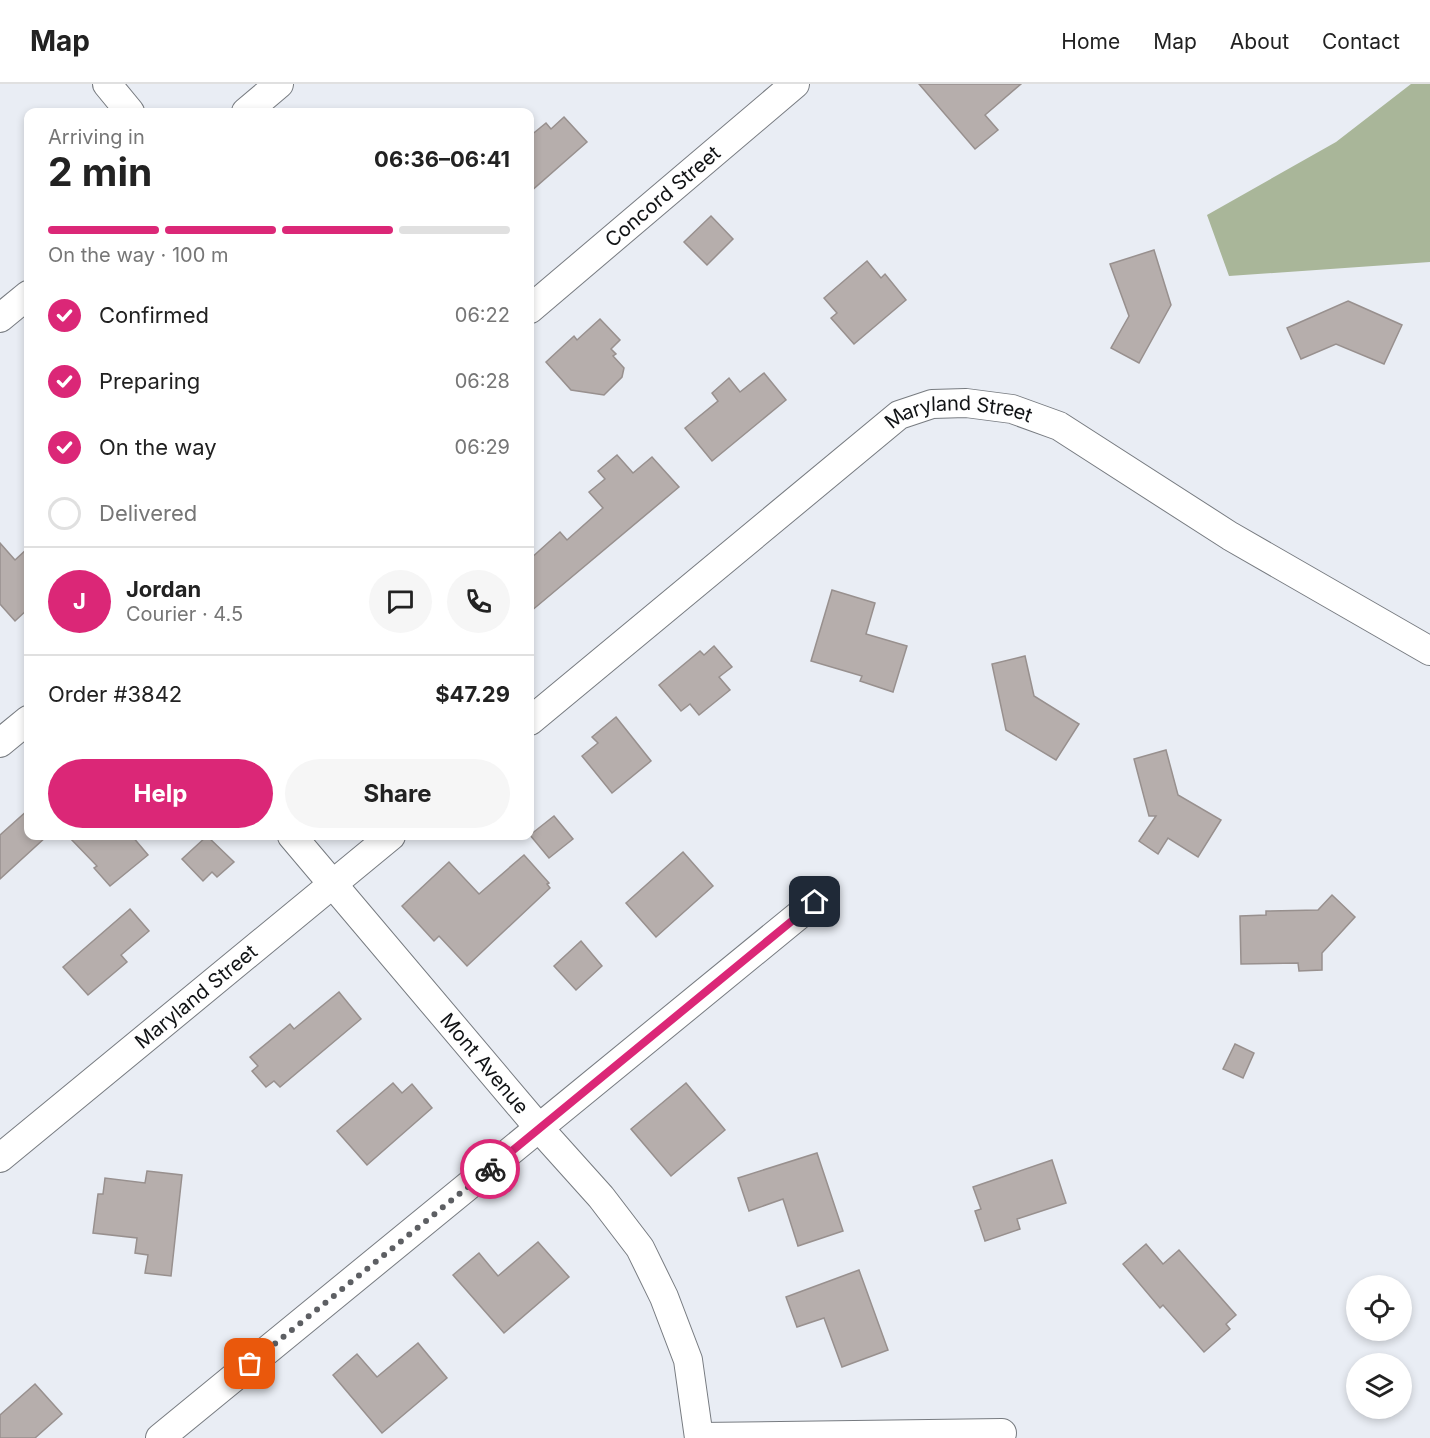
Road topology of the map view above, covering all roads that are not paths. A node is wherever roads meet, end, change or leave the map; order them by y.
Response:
1 (107, 84) edge
2 (279, 84) edge
3 (795, 84) edge
4 (127, 108) edge
5 (251, 108) edge
6 (24, 298) edge
7 (534, 306) edge
8 (0, 318) edge
9 (1430, 651) edge
10 (534, 718) edge
11 (24, 723) edge
12 (0, 743) edge
13 (295, 840) edge
14 (386, 840) edge
15 (333, 883) junction
16 (815, 902) dead end
17 (539, 1128) junction
18 (0, 1158) edge
19 (1002, 1433) dead end
20 (160, 1438) edge
21 (699, 1438) edge

1 - 4 street
2 - 5 street
3 - 7 street, Concord Street
6 - 8 street
9 - 10 street, Maryland Street
11 - 12 street
13 - 15 street, Mont Avenue
14 - 15 street, Maryland Street
15 - 17 street, Mont Avenue
15 - 18 street, Maryland Street
16 - 17 street
17 - 20 street
17 - 21 street, Mont Avenue
19 - 21 street

